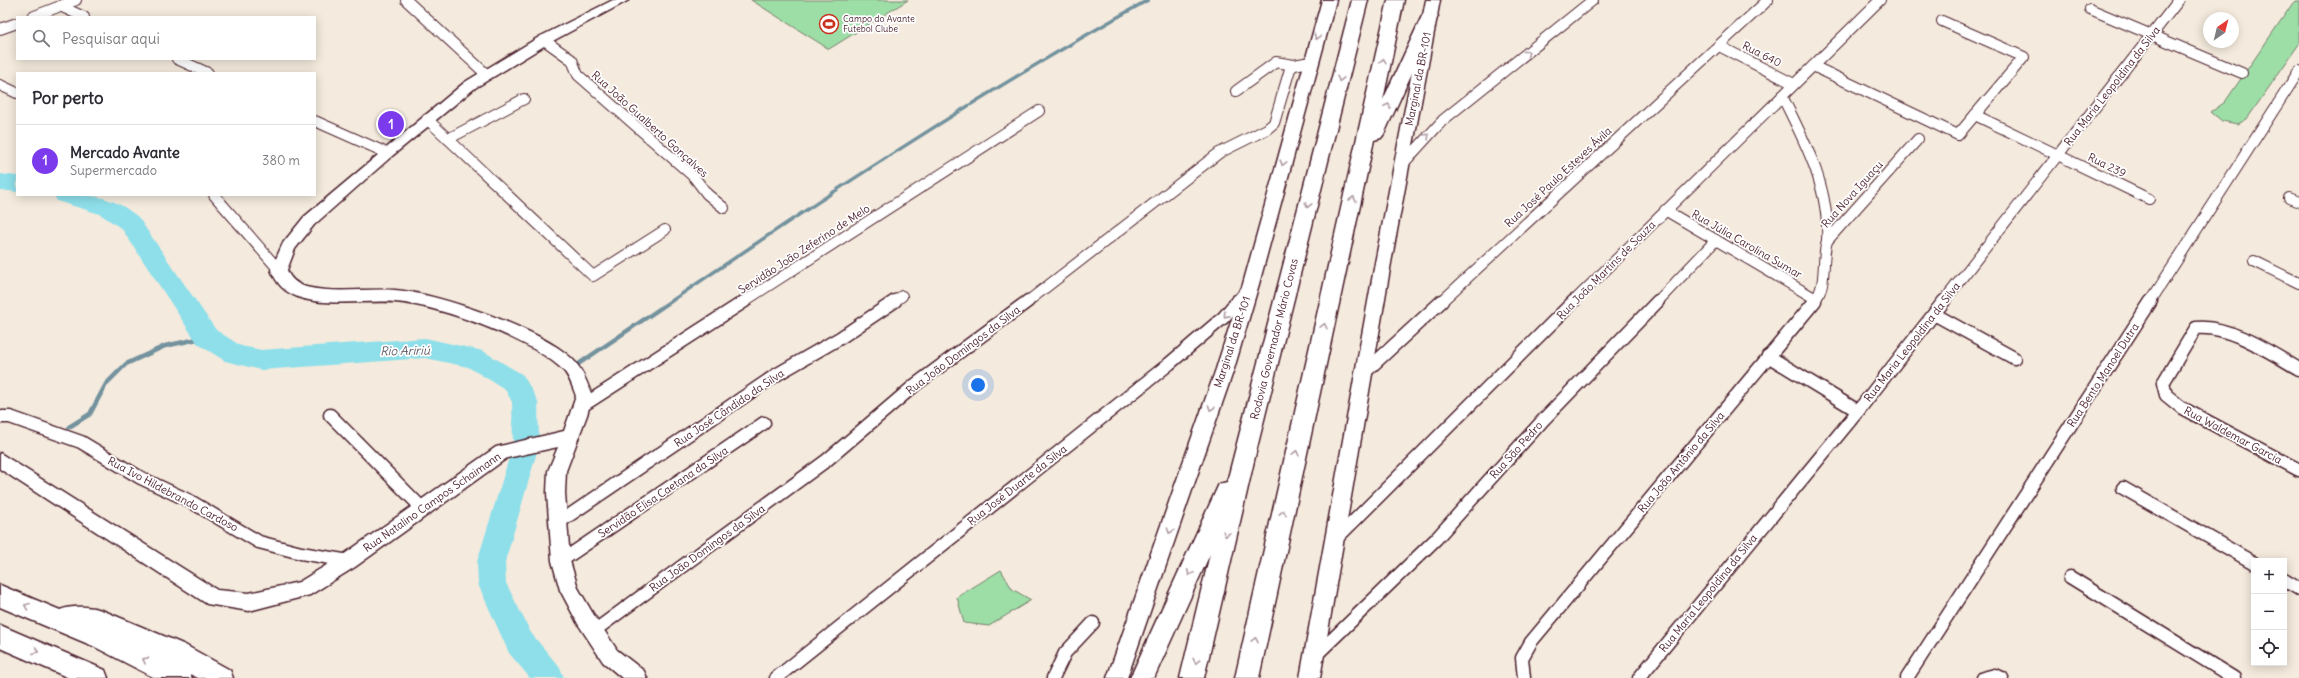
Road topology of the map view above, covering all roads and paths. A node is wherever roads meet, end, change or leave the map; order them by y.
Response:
1 (76, 0) edge
2 (406, 0) edge
3 (1329, 0) edge
4 (1360, 0) edge
5 (1396, 0) edge
6 (1593, 0) edge
7 (1768, 0) edge
8 (1880, 0) edge
9 (2179, 0) edge
10 (615, 1) edge
11 (60, 6) junction
12 (1432, 8) edge
13 (2090, 9) dead end
14 (35, 16) edge
15 (82, 16) edge
16 (1942, 21) dead end
17 (16, 23) edge
18 (0, 29) edge
19 (2152, 35) junction
20 (544, 40) junction
21 (1719, 46) junction
22 (179, 60) edge
23 (1302, 63) junction
24 (1813, 66) junction
25 (2299, 71) edge
26 (206, 72) edge
27 (2242, 73) dead end
28 (486, 74) junction
29 (1794, 84) junction
30 (0, 85) edge
31 (1236, 91) dead end
32 (16, 93) edge
33 (1782, 96) junction
34 (524, 98) dead end
35 (1039, 111) dead end
36 (1975, 115) junction
37 (427, 119) junction
38 (316, 121) edge
39 (1918, 138) dead end
40 (448, 139) junction
41 (387, 153) junction
42 (2058, 155) junction
43 (1401, 165) junction
44 (1360, 167) junction
45 (215, 196) edge
46 (2289, 198) dead end
47 (2149, 199) dead end
48 (2299, 202) edge
49 (724, 208) dead end
50 (1665, 210) junction
51 (665, 230) dead end
52 (1716, 240) junction
53 (1827, 241) junction
54 (2254, 261) dead end
55 (279, 270) junction
56 (2299, 282) edge
57 (1250, 285) junction
58 (902, 296) dead end
59 (1816, 299) junction
60 (1934, 314) junction
61 (1768, 356) junction
62 (2014, 358) dead end
63 (2299, 369) edge
64 (1364, 373) junction
65 (582, 406) junction
66 (1858, 411) junction
67 (330, 415) dead end
68 (0, 417) edge
69 (764, 423) dead end
70 (569, 437) junction
71 (1246, 448) junction
72 (0, 460) edge
73 (2299, 470) edge
74 (2123, 488) dead end
75 (422, 508) junction
76 (558, 523) junction
77 (1334, 541) junction
78 (349, 561) junction
79 (561, 561) junction
80 (2251, 561) edge
81 (2070, 577) dead end
82 (2287, 582) edge
83 (2299, 589) edge
84 (0, 596) edge
85 (55, 618) junction
86 (1094, 623) dead end
87 (594, 631) junction
88 (0, 636) edge
89 (1314, 656) junction
90 (96, 678) edge
91 (180, 678) edge
92 (221, 678) edge
93 (637, 678) edge
94 (776, 678) edge
95 (1053, 678) edge
96 (1117, 678) edge
97 (1142, 678) edge
98 (1192, 678) edge
99 (1247, 678) edge
100 (1310, 678) edge
101 (1524, 678) edge
102 (1639, 678) edge
103 (1907, 678) edge
104 (2234, 678) edge

1 - 11 street
2 - 28 street
3 -> 23 main road, Marginal da BR-101
4 -> 71 highway, Rodovia Governador Mário Covas
44 -> 5 highway
43 -> 6 street
7 - 21 street, Rua José Paulo Esteves Ávila
8 - 24 street, Rua João Martins de Souza
9 - 19 street, Rua Maria Leopoldina da Silva
10 - 20 street
11 - 14 street
11 - 15 street
12 - 43 main road, Marginal da BR-101
44 -> 12 highway
13 - 19 street
16 - 36 street
17 - 18 street
19 - 27 street
19 - 42 street, Rua Maria Leopoldina da Silva
20 - 28 street
20 - 49 street, Rua João Gualberto Gonçalves
21 - 29 street, Rua 640
21 - 64 street, Rua José Paulo Esteves Ávila
22 - 26 street
23 - 31 street
23 -> 57 main road, Marginal da BR-101
23 - 87 street, Rua João Domingos da Silva
24 - 29 street, Rua João Martins de Souza
24 - 36 street
25 - 103 street, Rua Bento Manoel Dutra
28 - 37 street
29 - 33 street, Rua João Martins de Souza
30 - 32 street
33 - 50 street, Rua João Martins de Souza
33 - 53 street, Rua Nova Iguaçu
34 - 40 street
35 - 65 street, Servidão João Zeferino de Melo
36 - 42 street, Rua 239
37 - 40 street
37 - 41 street
38 - 41 street
39 - 53 street, Rua Nova Iguaçu
40 - 51 street
41 - 55 street
42 - 47 street, Rua 239
42 - 60 street, Rua Maria Leopoldina da Silva
43 - 64 main road, Marginal da BR-101
99 -> 44 highway
45 - 55 street
46 - 48 street
50 - 52 street, Rua Júlia Carolina Sumar
50 - 77 street, Rua João Martins de Souza
52 - 59 street, Rua Júlia Carolina Sumar
52 - 89 street, Rua São Pedro
53 - 59 street, Rua João Antônio da Silva
54 - 56 street
55 - 65 street
57 -> 94 street, Rua José Duarte da Silva
57 -> 96 main road, Marginal da BR-101
58 - 76 street, Rua José Cândido da Silva
59 - 61 street, Rua João Antônio da Silva
60 - 62 street
60 - 66 street, Rua Maria Leopoldina da Silva
61 - 66 street
61 - 101 street, Rua João Antônio da Silva
63 - 73 street, Rua Waldemar Garcia
64 - 77 main road, Marginal da BR-101
65 - 70 street
66 - 102 street, Rua Maria Leopoldina da Silva
67 - 75 street
68 - 78 street, Rua Ivo Hildebrando Cardoso
69 - 79 street, Servidão Elisa Caetana da Silva
70 - 75 street, Rua Natalino Campos Schaimann
70 - 76 street
71 -> 97 highway
71 -> 98 highway, Rodovia Governador Mário Covas
72 - 78 street, Rua Natalino Campos Schaimann
74 - 80 street
75 - 78 street, Rua Natalino Campos Schaimann
76 - 79 street
77 - 89 main road, Marginal da BR-101
79 - 87 street
81 - 104 street
82 - 83 street
85 -> 84 highway
91 -> 85 highway
85 - 92 highway
86 - 95 street
87 - 93 street
88 -> 90 highway
89 - 100 main road, Marginal da BR-101

